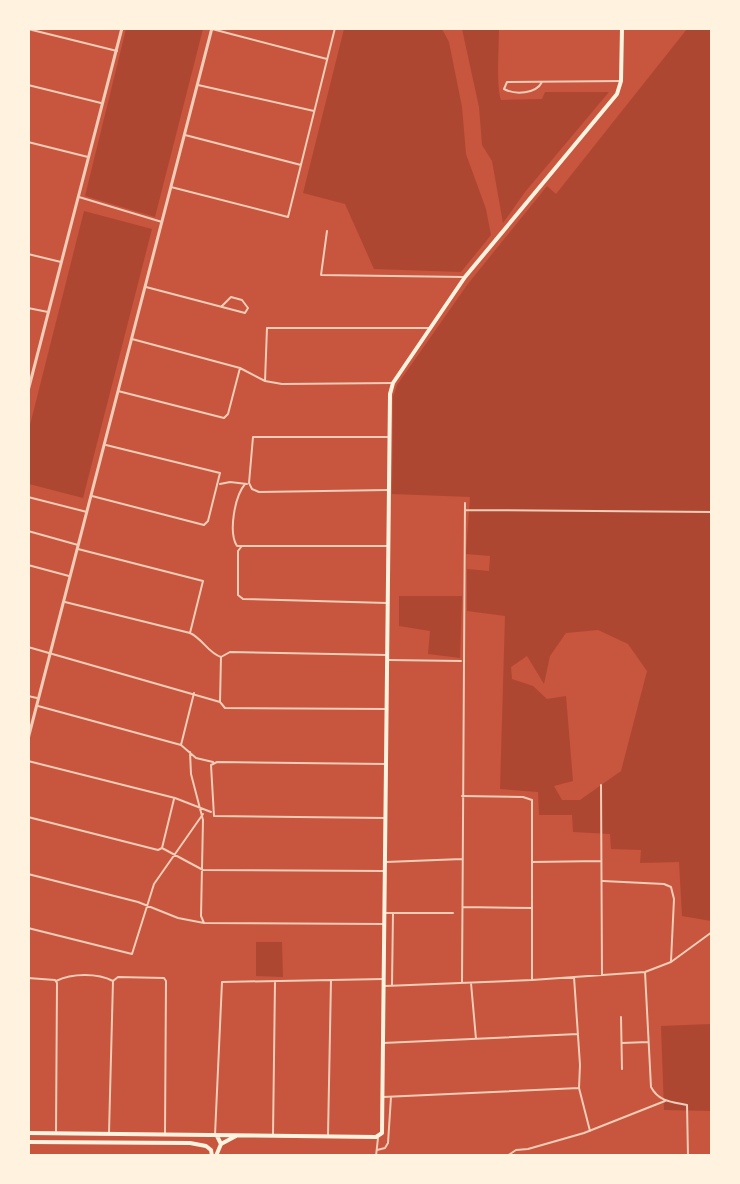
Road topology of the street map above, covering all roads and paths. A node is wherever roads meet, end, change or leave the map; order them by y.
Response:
1 (122, 28) edge
2 (335, 28) edge
3 (622, 28) edge
4 (28, 29) edge
5 (212, 29) edge
6 (117, 51) junction
7 (327, 59) junction
8 (621, 81) junction
9 (542, 82) junction
10 (28, 85) edge
11 (198, 85) junction
12 (102, 104) junction
13 (314, 111) junction
14 (185, 135) junction
15 (28, 142) edge
16 (88, 157) junction
17 (301, 165) junction
18 (171, 187) junction
19 (79, 197) junction
20 (163, 222) junction
21 (327, 231) dead end
22 (28, 254) edge
23 (62, 262) junction
24 (465, 277) junction
25 (146, 287) junction
26 (222, 306) junction
27 (28, 308) edge
28 (48, 312) junction
29 (431, 328) junction
30 (132, 339) junction
31 (28, 365) edge
32 (34, 367) junction
33 (240, 368) junction
34 (265, 381) junction
35 (393, 383) junction
36 (28, 391) edge
37 (118, 392) junction
38 (388, 437) junction
39 (106, 445) junction
40 (247, 483) junction
41 (219, 484) junction
42 (388, 490) junction
43 (92, 496) junction
44 (28, 497) edge
45 (465, 503) dead end
46 (465, 510) junction
47 (87, 513) junction
48 (711, 513) edge
49 (28, 531) edge
50 (387, 546) junction
51 (78, 547) junction
52 (241, 547) junction
53 (28, 565) edge
54 (71, 576) junction
55 (65, 602) junction
56 (387, 603) junction
57 (190, 633) junction
58 (28, 647) edge
59 (51, 653) junction
60 (221, 657) junction
61 (386, 657) junction
62 (462, 661) junction
63 (194, 693) junction
64 (28, 696) edge
65 (40, 699) junction
66 (220, 702) junction
67 (38, 706) junction
68 (386, 708) junction
69 (28, 739) edge
70 (181, 745) junction
71 (190, 752) junction
72 (28, 761) edge
73 (212, 764) junction
74 (387, 764) junction
75 (601, 785) dead end
76 (462, 796) junction
77 (175, 798) junction
78 (202, 809) junction
79 (212, 813) junction
80 (203, 814) junction
81 (28, 817) edge
82 (385, 818) junction
83 (162, 849) junction
84 (173, 855) junction
85 (462, 859) junction
86 (601, 861) junction
87 (386, 862) junction
88 (532, 862) junction
89 (203, 870) junction
90 (385, 871) junction
91 (28, 874) edge
92 (603, 881) junction
93 (146, 905) junction
94 (462, 907) junction
95 (532, 908) junction
96 (384, 913) junction
97 (393, 913) junction
98 (453, 913) dead end
99 (204, 923) junction
100 (384, 924) junction
101 (28, 928) edge
102 (711, 932) edge
103 (383, 933) junction
104 (393, 933) junction
105 (383, 947) junction
106 (392, 948) junction
107 (670, 962) junction
108 (645, 972) junction
109 (602, 975) junction
110 (573, 977) junction
111 (28, 978) edge
112 (383, 978) junction
113 (532, 980) junction
114 (56, 981) junction
115 (113, 981) junction
116 (275, 981) junction
117 (331, 981) junction
118 (462, 983) junction
119 (471, 983) junction
120 (383, 986) junction
121 (392, 986) junction
122 (621, 1017) dead end
123 (578, 1034) junction
124 (476, 1039) junction
125 (648, 1042) junction
126 (383, 1043) junction
127 (622, 1043) junction
128 (622, 1069) dead end
129 (579, 1088) junction
130 (391, 1096) junction
131 (383, 1097) junction
132 (665, 1101) junction
133 (590, 1131) junction
134 (28, 1133) edge
135 (56, 1133) junction
136 (109, 1133) junction
137 (214, 1135) junction
138 (273, 1135) junction
139 (380, 1135) junction
140 (165, 1136) junction
141 (237, 1136) junction
142 (328, 1136) junction
143 (28, 1142) edge
144 (221, 1145) junction
145 (208, 1148) junction
146 (377, 1150) junction
147 (214, 1155) edge
148 (376, 1155) edge
149 (507, 1155) edge
150 (688, 1155) edge

1 - 6 street
2 - 7 street
3 - 8 main road
4 - 6 street
5 - 7 street
5 - 11 street
6 - 12 street
7 - 13 street
8 - 9 street
8 - 24 main road
9 - 9 street
10 - 12 street
11 - 13 street
11 - 14 street
12 - 16 street
13 - 17 street
14 - 17 street
14 - 18 street
15 - 16 street
16 - 19 street
17 - 18 street
18 - 20 street
19 - 20 street
19 - 23 street
20 - 25 street
21 - 24 street
22 - 23 street
23 - 28 street
24 - 29 main road
25 - 26 street
25 - 30 street
26 - 26 street
27 - 28 street
28 - 32 street
29 - 34 street
29 - 35 main road
30 - 33 street
30 - 37 street
31 - 32 street
32 - 36 street
33 - 34 street
33 - 37 street
34 - 35 street
35 - 38 main road
37 - 39 street
38 - 40 street
38 - 42 main road
39 - 41 street
39 - 43 street
40 - 41 street
40 - 42 street
40 - 52 street
41 - 43 street
42 - 50 main road
43 - 47 street
44 - 47 street
45 - 46 street
46 - 48 street
46 - 62 street
47 - 51 street
49 - 51 street
50 - 52 street
50 - 56 main road
51 - 54 street
51 - 57 street
52 - 56 street
53 - 54 street
54 - 55 street
55 - 57 street
55 - 59 street
56 - 61 main road
57 - 60 street
58 - 59 street
59 - 63 street
59 - 65 street
60 - 61 street
60 - 66 street
61 - 62 street
61 - 68 main road
62 - 76 street
63 - 66 street
63 - 70 street
64 - 65 street
65 - 67 street
66 - 68 street
67 - 69 street
67 - 70 street
68 - 74 main road
70 - 71 street
71 - 73 street
71 - 78 street
72 - 77 street
73 - 74 street
73 - 79 street
74 - 82 main road
75 - 86 street
76 - 85 street
76 - 88 street
77 - 78 street
77 - 83 street
78 - 79 street
78 - 80 street
79 - 82 street
80 - 84 street
80 - 89 street
81 - 83 street
82 - 87 main road
83 - 84 street
84 - 89 street
84 - 93 street
85 - 87 street
85 - 94 street
86 - 88 street
86 - 92 street
87 - 90 main road
88 - 95 street
89 - 90 street
89 - 99 street
90 - 96 main road
91 - 93 street
92 - 107 street
92 - 109 street
93 - 99 street
93 - 101 street
94 - 95 street
94 - 118 street
95 - 113 street
96 - 97 street
96 - 100 main road
97 - 98 street
97 - 104 street
99 - 100 street
100 - 103 main road
102 - 107 street
103 - 104 street
103 - 105 main road
104 - 106 street
105 - 106 street
105 - 112 main road
106 - 121 street
107 - 108 street
108 - 109 street
108 - 125 street
109 - 110 street
110 - 113 street
110 - 123 street
111 - 114 street
112 - 117 street
112 - 120 main road
113 - 119 street
114 - 115 street
114 - 135 street
115 - 136 street
115 - 140 street
116 - 117 street
116 - 137 street
116 - 138 street
117 - 142 street
118 - 119 street
118 - 121 street
119 - 124 street
120 - 121 street
120 - 126 main road
122 - 127 street
123 - 124 street
123 - 129 street
124 - 126 street
125 - 127 street
125 - 132 street
126 - 131 main road
127 - 128 street
129 - 130 street
129 - 133 street
130 - 131 street
130 - 146 street
131 - 139 main road
132 - 133 street
132 - 150 street
133 - 149 street
134 - 135 main road
135 - 136 main road
136 - 140 main road
137 - 140 main road
137 - 141 main road
137 - 144 main road
137 - 145 main road
138 - 141 main road
138 - 142 main road
139 - 142 main road
139 - 146 street
141 - 144 main road
143 - 145 main road
144 - 145 main road
144 - 147 main road
145 - 147 main road
146 - 148 street

